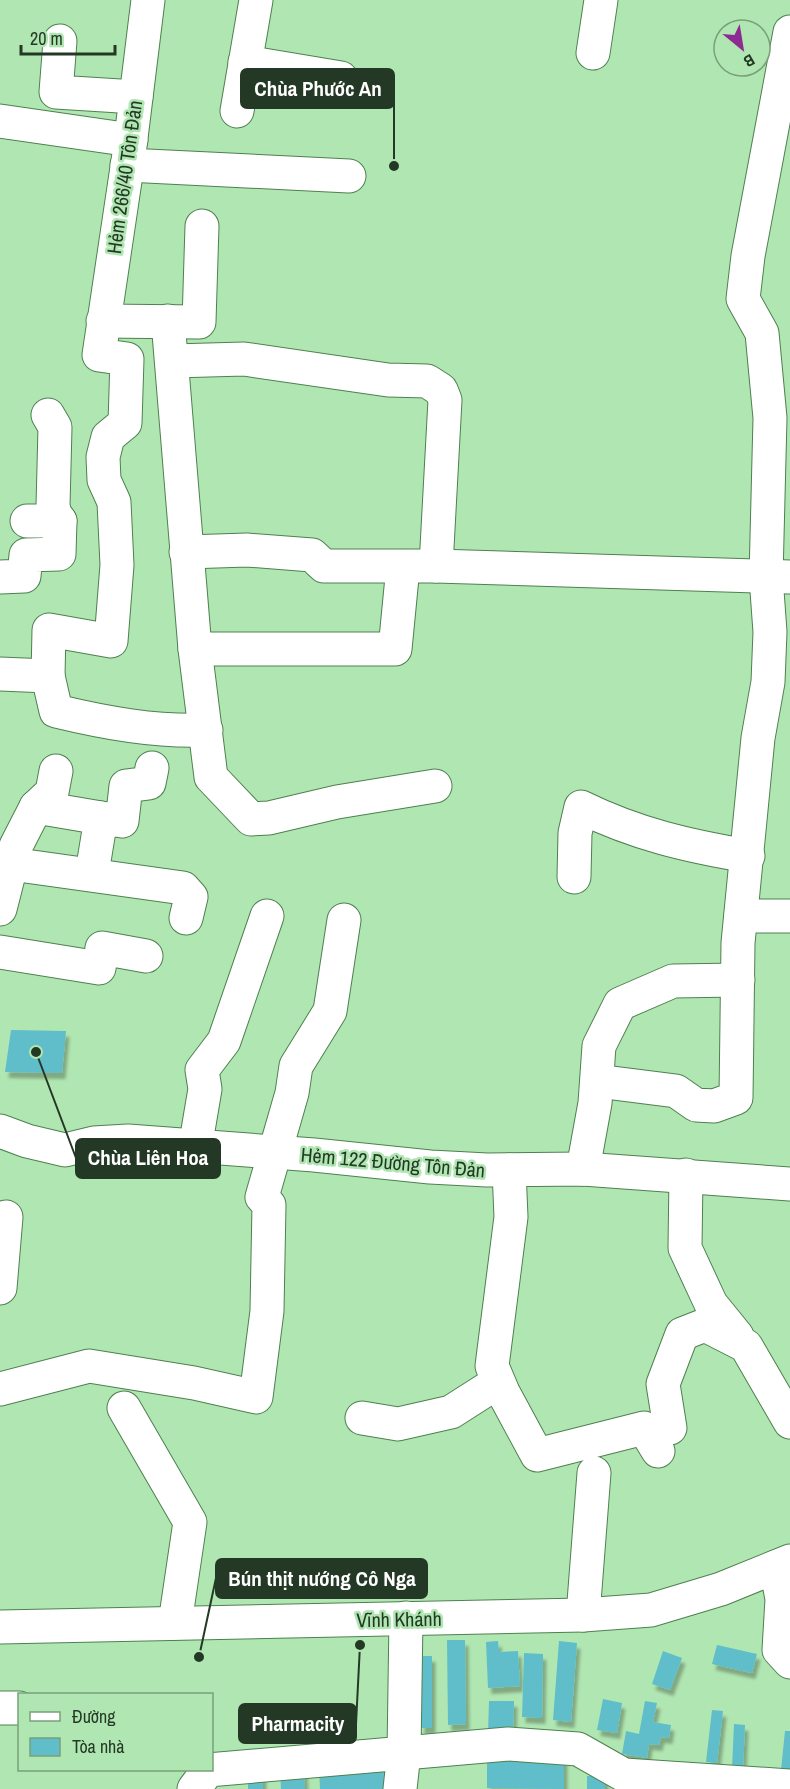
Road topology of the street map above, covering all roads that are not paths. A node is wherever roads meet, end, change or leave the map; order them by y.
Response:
1 (148, 0) edge
2 (256, 0) edge
3 (601, 0) edge
4 (790, 32) edge
5 (60, 41) dead end
6 (593, 53) dead end
7 (245, 62) junction
8 (341, 78) dead end
9 (785, 86) edge
10 (136, 98) junction
11 (237, 111) dead end
12 (0, 121) edge
13 (129, 152) junction
14 (349, 176) dead end
15 (202, 226) dead end
16 (103, 321) junction
17 (168, 321) junction
18 (173, 361) junction
19 (48, 415) dead end
20 (27, 521) dead end
21 (60, 521) junction
22 (186, 552) junction
23 (436, 566) junction
24 (403, 567) junction
25 (0, 577) edge
26 (778, 577) edge
27 (195, 649) junction
28 (0, 675) edge
29 (48, 676) junction
30 (206, 730) junction
31 (152, 768) dead end
32 (56, 771) dead end
33 (435, 786) dead end
34 (36, 807) junction
35 (101, 818) junction
36 (748, 856) junction
37 (11, 864) junction
38 (92, 873) junction
39 (574, 877) dead end
40 (0, 909) edge
41 (267, 916) dead end
42 (741, 916) junction
43 (790, 916) edge
44 (186, 918) dead end
45 (344, 920) dead end
46 (0, 952) edge
47 (146, 956) dead end
48 (738, 980) junction
49 (597, 1081) junction
50 (0, 1131) edge
51 (195, 1148) junction
52 (275, 1152) junction
53 (583, 1169) junction
54 (509, 1170) junction
55 (686, 1175) junction
56 (790, 1184) edge
57 (6, 1217) dead end
58 (0, 1288) edge
59 (746, 1346) junction
60 (498, 1382) junction
61 (0, 1389) edge
62 (124, 1408) dead end
63 (362, 1418) dead end
64 (790, 1422) edge
65 (594, 1473) dead end
66 (783, 1564) edge
67 (583, 1615) junction
68 (406, 1618) junction
69 (175, 1623) junction
70 (0, 1627) edge
71 (790, 1662) edge
72 (0, 1708) edge
73 (18, 1708) edge
74 (404, 1753) junction
75 (213, 1770) edge
76 (207, 1771) edge
77 (790, 1786) edge
78 (194, 1789) edge
79 (400, 1789) edge

1 - 10 street, Hẻm 266/40 Tôn Đản
2 - 7 street
3 - 6 street
4 - 9 street
5 - 10 street
7 - 8 street
7 - 11 street
9 - 26 street
10 - 13 street, Hẻm 266/40 Tôn Đản
12 - 13 street
13 - 14 street
13 - 16 street, Hẻm 266/40 Tôn Đản
15 - 17 street
16 - 17 street
16 - 29 street, Hẻm 266/40 Tôn Đản
17 - 18 street
18 - 22 street
18 - 23 street
19 - 21 street
20 - 21 street
21 - 25 street
22 - 24 street
22 - 27 street
23 - 24 street
23 - 26 street
24 - 27 street
26 - 36 street
27 - 30 street
28 - 29 street
29 - 30 street
30 - 33 street
31 - 35 street
32 - 34 street
34 - 35 street
34 - 37 street
35 - 38 street
36 - 39 street
36 - 42 street
37 - 38 street
37 - 40 street
38 - 44 street
41 - 51 street
42 - 43 street
42 - 48 street
45 - 52 street
46 - 47 street
48 - 49 street
48 - 49 street
49 - 53 street
50 - 51 street, Hẻm 122 Đường Tôn Đản
51 - 52 street, Hẻm 122 Đường Tôn Đản
52 - 54 street, Hẻm 122 Đường Tôn Đản
52 - 61 street
53 - 54 street, Hẻm 122 Đường Tôn Đản
53 - 55 street, Hẻm 122 Đường Tôn Đản
54 - 60 street
55 - 56 street, Hẻm 122 Đường Tôn Đản
55 - 59 street
57 - 58 street
59 - 60 street
59 - 64 street
60 - 63 street
62 - 69 street
65 - 67 street
66 - 67 street, Vĩnh Khánh
66 - 71 street
67 - 68 street, Vĩnh Khánh
68 - 69 street, Vĩnh Khánh
68 - 74 street
69 - 70 street, Vĩnh Khánh
72 - 73 street
74 - 75 street
74 - 77 street
74 - 79 street
76 - 78 street

